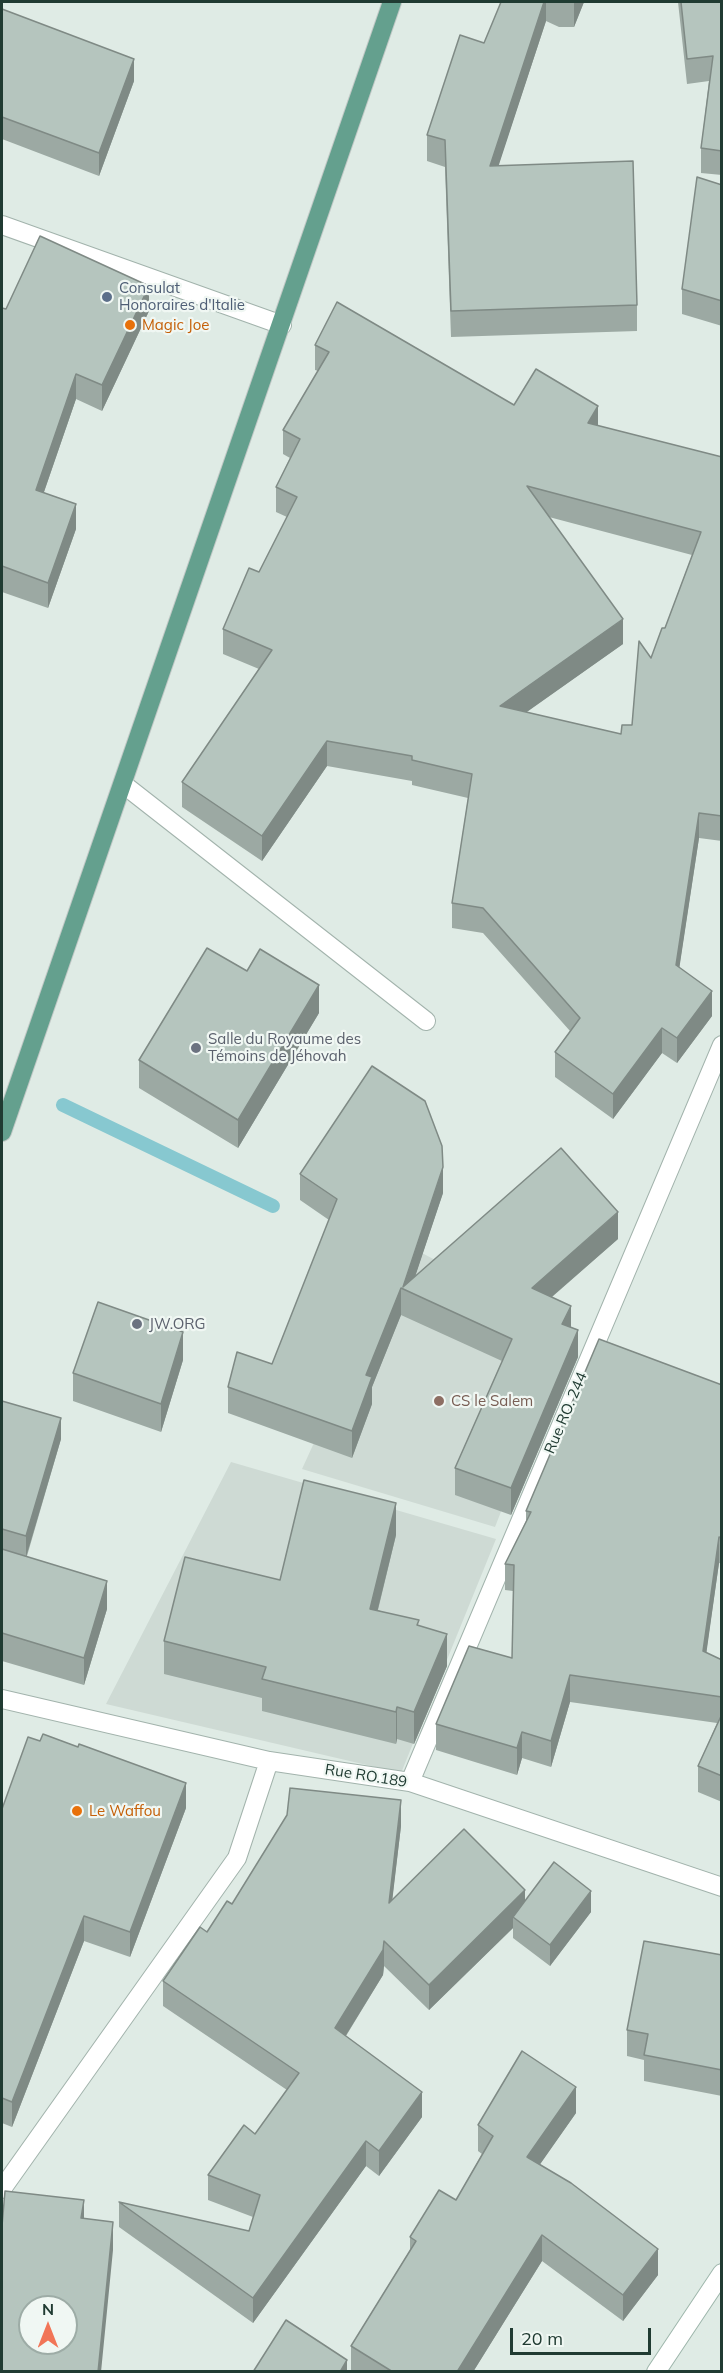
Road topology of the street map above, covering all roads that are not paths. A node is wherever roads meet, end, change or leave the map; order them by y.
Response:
1 (392, 2) edge
2 (2, 225) edge
3 (282, 325) junction
4 (123, 784) junction
5 (426, 1021) dead end
6 (722, 1045) edge
7 (2, 1130) edge
8 (2, 1699) edge
9 (269, 1761) junction
10 (410, 1782) junction
11 (722, 1887) edge
12 (2, 2189) edge
13 (722, 2273) edge
14 (656, 2372) edge

1 - 3 main road
2 - 3 street
3 - 4 main road
4 - 5 street
4 - 7 main road
6 - 10 street, Rue RO. 244
8 - 9 street, Rue RO.189
9 - 10 street, Rue RO.189
9 - 12 street
10 - 11 street, Rue RO.189
13 - 14 street

